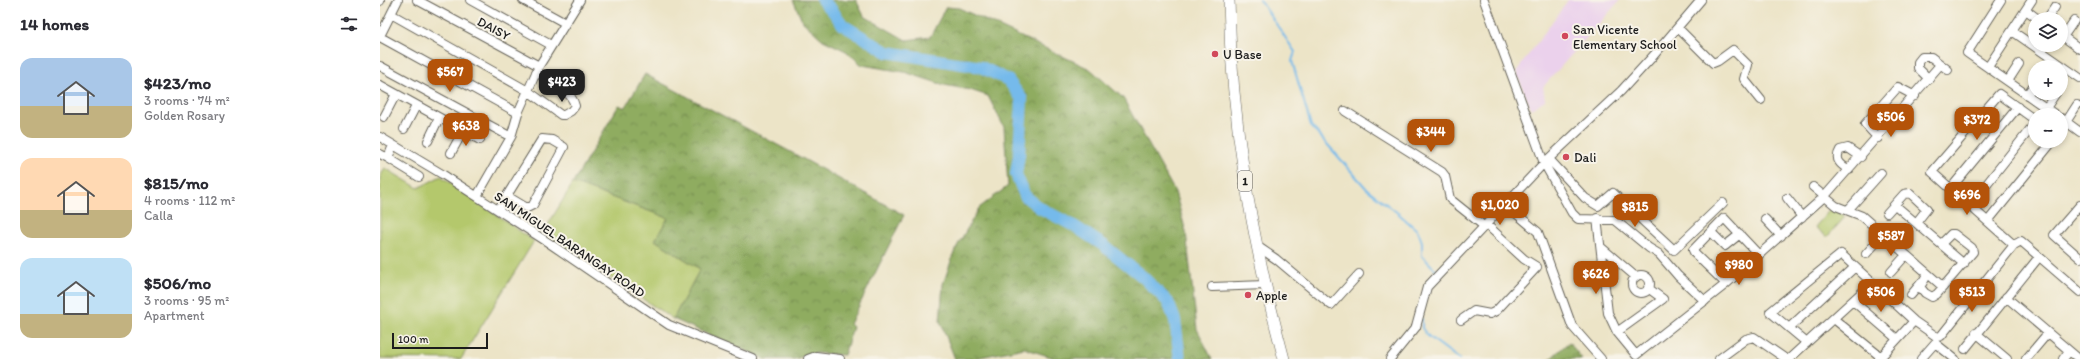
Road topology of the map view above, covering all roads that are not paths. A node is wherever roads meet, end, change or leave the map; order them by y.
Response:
1 (398, 0) edge
2 (417, 0) edge
3 (470, 0) edge
4 (523, 0) edge
5 (579, 0) edge
6 (1229, 0) edge
7 (1700, 0) edge
8 (2001, 0) edge
9 (2032, 0) edge
10 (1485, 1) edge
11 (2055, 8) dead end
12 (2026, 10) junction
13 (2029, 12) edge
14 (2052, 12) edge
15 (391, 14) junction
16 (2074, 21) dead end
17 (565, 23) junction
18 (1678, 28) junction
19 (2068, 28) edge
20 (2012, 31) junction
21 (380, 36) edge
22 (2068, 40) edge
23 (551, 45) junction
24 (2080, 49) edge
25 (1940, 64) junction
26 (2019, 64) dead end
27 (380, 66) edge
28 (1988, 67) junction
29 (537, 69) junction
30 (1948, 70) dead end
31 (2080, 78) edge
32 (1929, 79) junction
33 (2008, 81) junction
34 (380, 85) edge
35 (528, 91) junction
36 (396, 94) junction
37 (2027, 94) joint
38 (1915, 96) junction
39 (1761, 100) dead end
40 (2051, 100) edge
41 (2076, 105) dead end
42 (416, 106) junction
43 (2018, 107) junction
44 (2046, 108) joint
45 (1345, 111) dead end
46 (518, 113) junction
47 (2068, 114) edge
48 (2028, 115) edge
49 (384, 117) dead end
50 (439, 118) junction
51 (2068, 124) edge
52 (404, 129) dead end
53 (463, 131) junction
54 (2028, 132) edge
55 (2080, 132) edge
56 (380, 137) edge
57 (511, 137) junction
58 (1878, 138) junction
59 (480, 140) dead end
60 (428, 141) dead end
61 (393, 145) junction
62 (2047, 148) edge
63 (451, 153) dead end
64 (384, 156) edge
65 (1861, 157) junction
66 (1546, 161) junction
67 (1848, 170) junction
68 (1881, 173) dead end
69 (419, 177) dead end
70 (1813, 187) dead end
71 (1951, 188) junction
72 (477, 196) junction
73 (507, 196) junction
74 (1824, 197) junction
75 (1787, 198) dead end
76 (1723, 203) dead end
77 (1506, 205) junction
78 (1895, 205) junction
79 (1970, 205) junction
80 (2080, 205) edge
81 (498, 210) junction
82 (1848, 210) junction
83 (1887, 213) dead end
84 (1802, 217) junction
85 (1597, 218) junction
86 (1765, 219) dead end
87 (1988, 221) junction
88 (1916, 223) junction
89 (1486, 226) junction
90 (1711, 232) junction
91 (1740, 234) junction
92 (1883, 235) junction
93 (1781, 236) junction
94 (1941, 244) junction
95 (2014, 245) junction
96 (1257, 246) junction
97 (1602, 248) junction
98 (1866, 254) dead end
99 (1906, 255) junction
100 (1759, 256) junction
101 (2039, 257) junction
102 (2080, 258) edge
103 (1964, 264) junction
104 (1855, 267) junction
105 (1891, 272) dead end
106 (1359, 274) dead end
107 (1928, 274) junction
108 (1636, 277) junction
109 (1872, 283) junction
110 (1921, 283) junction
111 (1726, 284) junction
112 (1264, 285) junction
113 (1943, 287) junction
114 (1212, 288) dead end
115 (1648, 288) junction
116 (2080, 292) edge
117 (1911, 295) dead end
118 (2006, 297) junction
119 (1705, 301) junction
120 (1853, 301) junction
121 (1834, 319) junction
122 (1461, 320) dead end
123 (1914, 321) junction
124 (1789, 328) junction
125 (1617, 332) junction
126 (1976, 333) junction
127 (2048, 333) junction
128 (1897, 339) junction
129 (1807, 343) junction
130 (1965, 349) dead end
131 (2069, 351) junction
132 (1880, 358) edge
133 (753, 359) edge
134 (808, 359) edge
135 (840, 359) edge
136 (1284, 359) edge
137 (1390, 359) edge
138 (1601, 359) edge
139 (1720, 359) edge
140 (1786, 359) edge
141 (1789, 359) edge
142 (1921, 359) edge
143 (1955, 359) edge
144 (2007, 359) edge
145 (2026, 359) edge
146 (2063, 359) edge
147 (2078, 359) edge

1 - 15 street
2 - 29 street, DAISY
3 - 23 street
4 - 17 street
5 - 17 street
6 - 96 highway, 1
7 - 18 street
8 - 28 street
9 - 12 street
10 - 66 street
11 - 14 street
12 - 13 street
12 - 20 street
15 - 21 street
15 - 35 street
16 - 19 street
17 - 23 street
18 - 39 street
18 - 66 street
20 - 28 street
20 - 31 street
21 - 46 street
22 - 24 street
23 - 29 street
25 - 30 street
25 - 32 street
25 - 32 street
26 - 33 street
27 - 57 street
28 - 33 street
29 - 35 street
29 - 35 street, DAISY
32 - 38 street
33 - 37 street
34 - 36 street
35 - 46 street
36 - 42 street
36 - 49 street
37 - 44 street
38 - 58 street
38 - 58 street
40 - 44 street
41 - 47 street
42 - 50 street
42 - 52 street
43 - 48 street
43 - 71 street
43 - 71 street
45 - 89 street
46 - 57 street
50 - 53 street
50 - 60 street
51 - 55 street
53 - 59 street
53 - 63 street
54 - 79 street
56 - 61 street, SAN MIGUEL BARANGAY ROAD
57 - 72 street
58 - 65 street
61 - 64 street
61 - 72 street, SAN MIGUEL BARANGAY ROAD
62 - 87 street
64 - 69 street
65 - 67 street
65 - 67 street
66 - 76 street
66 - 77 street
66 - 85 street
67 - 74 street
68 - 82 street
70 - 74 street
71 - 79 street
72 - 81 street, SAN MIGUEL BARANGAY ROAD
73 - 73 street
73 - 81 street
74 - 82 street
74 - 84 street
75 - 84 street
77 - 89 street
77 - 138 street
78 - 83 street
78 - 88 street
78 - 88 street
79 - 87 street
80 - 102 street
81 - 133 street, SAN MIGUEL BARANGAY ROAD
82 - 92 street
84 - 93 street
85 - 97 street
85 - 119 street
86 - 93 street
87 - 95 street
88 - 94 street
89 - 122 street
89 - 137 street
90 - 91 street
90 - 91 street
90 - 111 street
91 - 100 street
92 - 98 street
92 - 99 street
93 - 100 street
94 - 103 street
94 - 103 street
95 - 101 street
95 - 123 street
96 - 106 street
96 - 112 highway, 1
97 - 108 street
97 - 125 street
99 - 105 street
99 - 107 street
100 - 111 street
101 - 116 street
101 - 118 street
103 - 113 street
104 - 109 street
104 - 124 street
104 - 124 street
107 - 110 street
107 - 113 street
108 - 115 street
108 - 115 street
109 - 120 street
109 - 123 street
110 - 113 street
110 - 117 street
111 - 119 street
112 - 114 street
112 - 136 highway, 1
115 - 125 street
118 - 126 street
118 - 127 street
119 - 125 street
120 - 121 street
120 - 128 street
121 - 129 street
121 - 132 street
123 - 128 street
124 - 129 street
126 - 130 street
126 - 144 street
127 - 131 street
127 - 145 street
128 - 132 street
129 - 141 street
131 - 146 street
131 - 147 street
134 - 135 street
139 - 140 street
142 - 143 street

